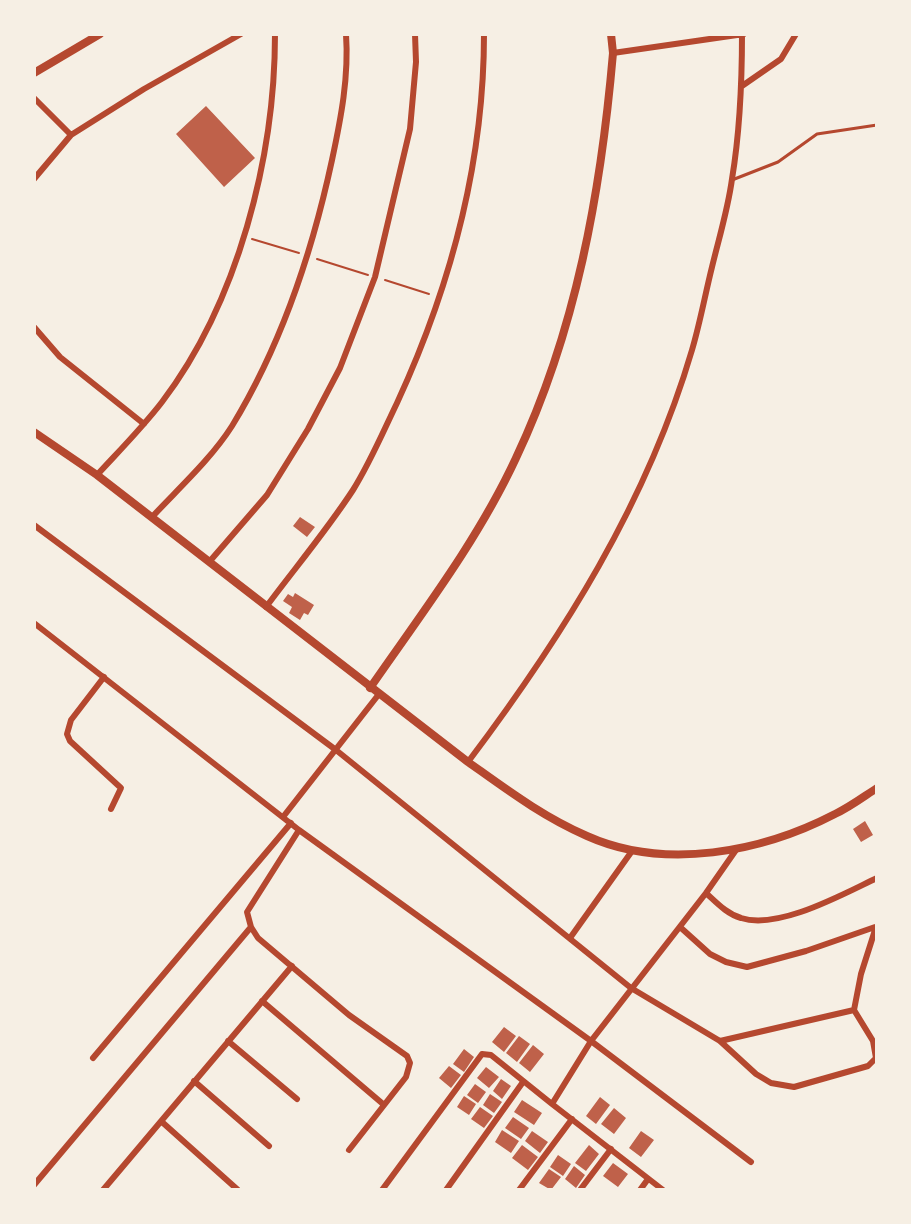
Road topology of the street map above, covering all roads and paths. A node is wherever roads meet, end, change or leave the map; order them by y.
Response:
1 (100, 34) edge
2 (241, 34) edge
3 (275, 34) edge
4 (346, 34) edge
5 (415, 34) edge
6 (484, 34) edge
7 (611, 34) edge
8 (743, 34) edge
9 (796, 34) edge
10 (613, 53) junction
11 (34, 73) edge
12 (742, 86) junction
13 (34, 98) edge
14 (877, 125) edge
15 (71, 135) junction
16 (34, 179) edge
17 (732, 180) junction
18 (243, 236) junction
19 (309, 256) junction
20 (375, 277) junction
21 (440, 297) junction
22 (34, 327) edge
23 (144, 424) junction
24 (34, 432) edge
25 (97, 475) junction
26 (152, 517) junction
27 (34, 525) edge
28 (210, 561) junction
29 (266, 607) junction
30 (34, 623) edge
31 (104, 677) junction
32 (370, 688) junction
33 (379, 694) junction
34 (336, 750) junction
35 (468, 762) junction
36 (877, 788) edge
37 (111, 809) dead end
38 (283, 817) junction
39 (291, 823) junction
40 (299, 830) junction
41 (736, 850) junction
42 (632, 851) junction
43 (877, 878) edge
44 (706, 893) junction
45 (876, 926) edge
46 (251, 927) junction
47 (680, 927) junction
48 (570, 938) junction
49 (292, 966) junction
50 (631, 988) junction
51 (262, 1001) junction
52 (854, 1010) junction
53 (228, 1041) junction
54 (591, 1041) junction
55 (720, 1041) junction
56 (93, 1058) dead end
57 (877, 1058) edge
58 (194, 1081) junction
59 (523, 1082) junction
60 (297, 1099) dead end
61 (383, 1104) junction
62 (552, 1104) junction
63 (572, 1119) junction
64 (162, 1122) junction
65 (269, 1146) dead end
66 (611, 1149) junction
67 (349, 1150) dead end
68 (751, 1162) dead end
69 (648, 1179) junction
70 (34, 1185) edge
71 (103, 1190) edge
72 (238, 1190) edge
73 (382, 1190) edge
74 (446, 1190) edge
75 (519, 1190) edge
76 (580, 1190) edge
77 (640, 1190) edge
78 (663, 1190) edge

1 - 11 street
2 - 15 street
3 - 18 street
4 - 19 street
5 - 20 street
6 - 21 street
7 - 10 street
8 - 10 street
8 - 12 street
9 - 12 street
10 - 32 street
12 - 17 street
13 - 15 street
14 - 17 lane
15 - 16 street
17 - 35 street
18 - 19 path
18 - 23 street
19 - 20 path
19 - 26 street
20 - 21 path
20 - 28 street
21 - 29 street
22 - 23 street
23 - 25 street
24 - 25 street
25 - 26 street
26 - 28 street
27 - 34 street
28 - 29 street
29 - 32 street
30 - 31 street
31 - 37 street
31 - 38 street
32 - 33 street
33 - 34 street
33 - 35 street
34 - 38 street
34 - 48 street
35 - 42 street
36 - 41 street
38 - 39 street
39 - 40 street
39 - 56 street
40 - 46 street
40 - 54 street
41 - 42 street
41 - 44 street
42 - 48 street
43 - 44 street
44 - 47 street
45 - 47 street
45 - 52 street
46 - 49 street
46 - 70 street
47 - 50 street
48 - 50 street
49 - 51 street
49 - 61 street
50 - 54 street
50 - 55 street
51 - 53 street
51 - 61 street
52 - 55 street
52 - 57 street
53 - 58 street
53 - 60 street
54 - 62 street
54 - 68 street
55 - 57 street
58 - 64 street
58 - 65 street
59 - 62 street
59 - 73 street
59 - 74 street
61 - 67 street
62 - 63 street
63 - 66 street
63 - 75 street
64 - 71 street
64 - 72 street
66 - 69 street
66 - 76 street
69 - 77 street
69 - 78 street

